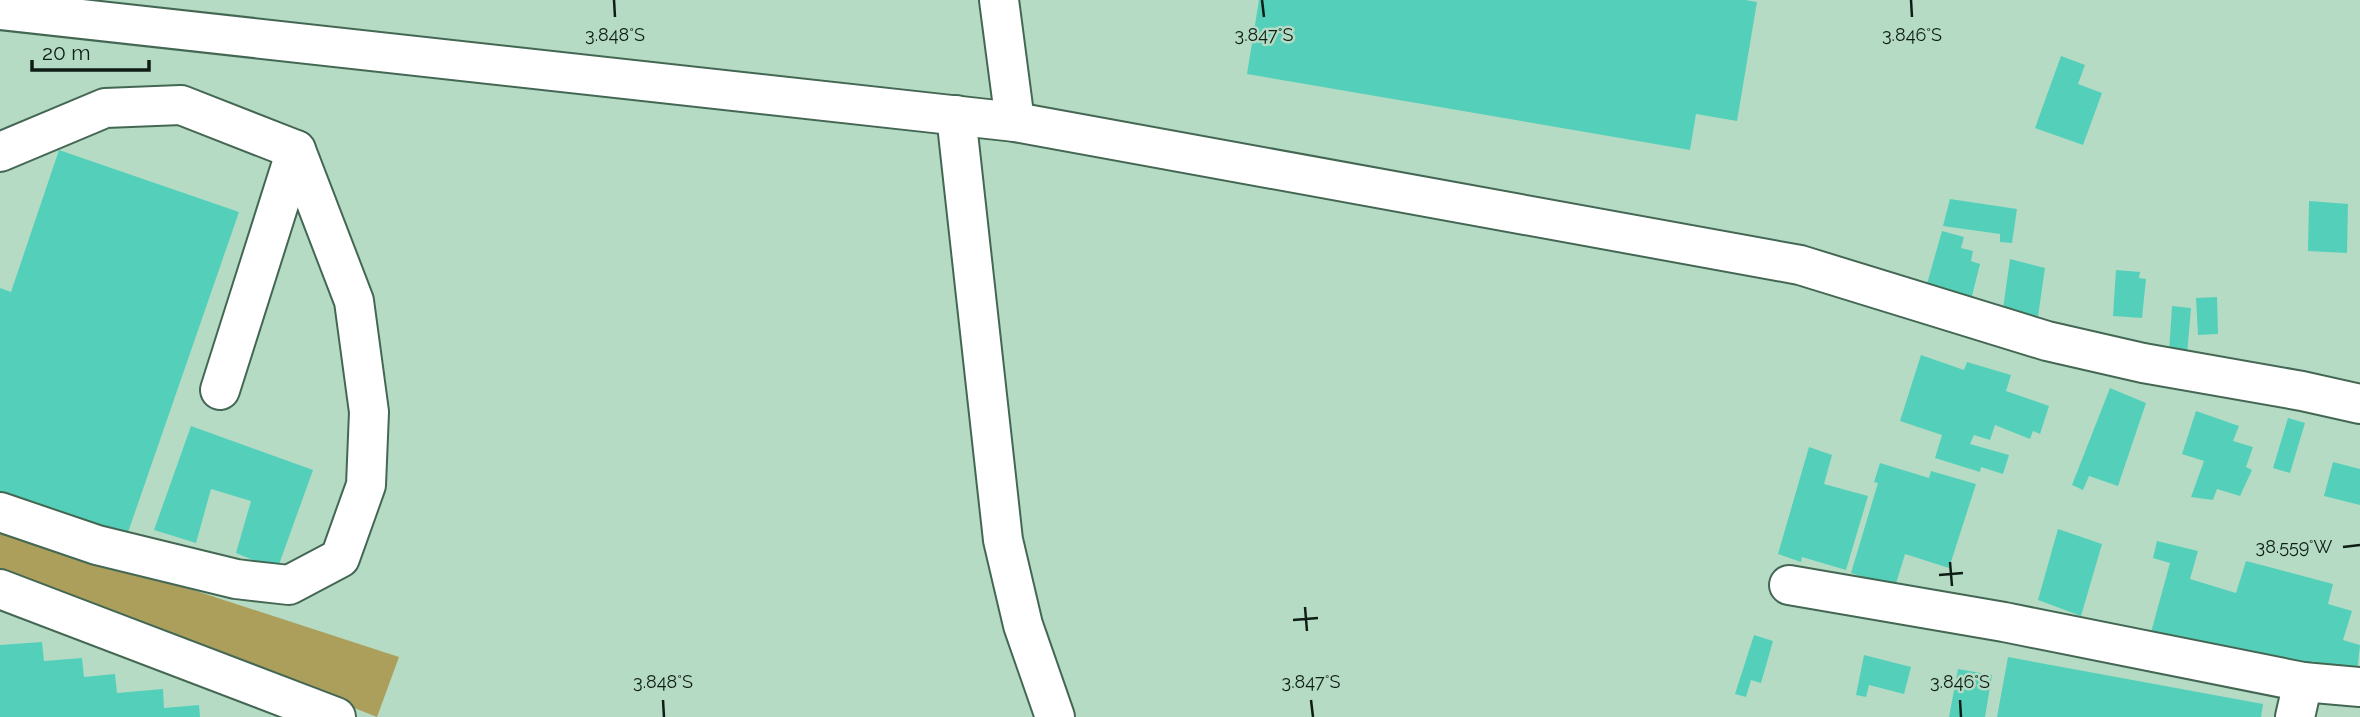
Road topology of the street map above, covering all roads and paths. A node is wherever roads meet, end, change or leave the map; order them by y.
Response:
1 (999, 0) edge
2 (0, 10) edge
3 (956, 115) junction
4 (1015, 122) junction
5 (296, 150) junction
6 (0, 152) edge
7 (220, 390) dead end
8 (2360, 404) edge
9 (0, 512) edge
10 (1789, 585) dead end
11 (0, 589) edge
12 (2360, 687) edge
13 (2299, 700) edge
14 (336, 717) edge
15 (1055, 717) edge

1 - 4 street
2 - 3 street
3 - 4 street
3 - 15 street
4 - 8 street
5 - 6 street
5 - 7 street
5 - 9 street
10 - 13 street
11 - 14 street
12 - 13 street

